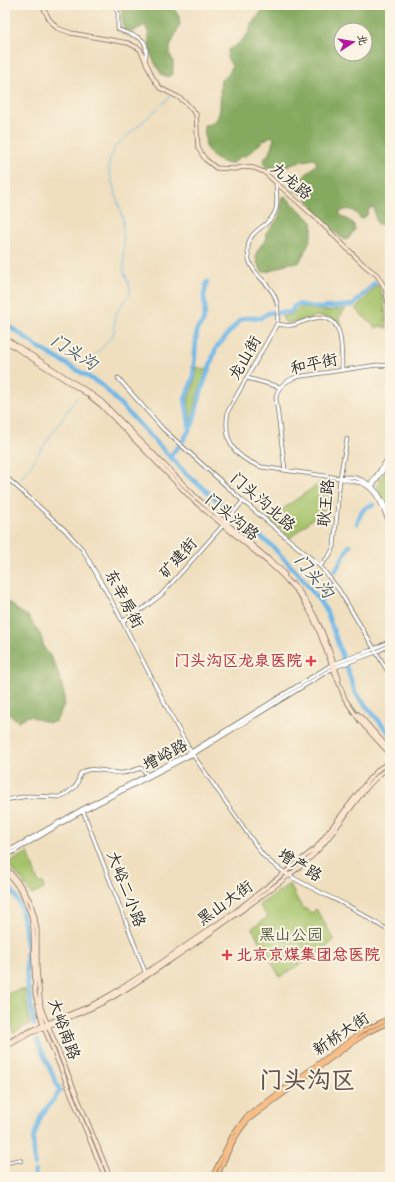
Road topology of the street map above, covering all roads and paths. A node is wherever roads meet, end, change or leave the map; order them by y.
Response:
1 (42, 5) edge
2 (115, 5) edge
3 (145, 60) junction
4 (276, 184) junction
5 (390, 312) edge
6 (277, 324) junction
7 (5, 338) edge
8 (5, 341) edge
9 (390, 366) edge
10 (342, 370) junction
11 (118, 378) dead end
12 (247, 378) junction
13 (280, 387) junction
14 (347, 439) dead end
15 (390, 455) edge
16 (390, 460) edge
17 (285, 470) junction
18 (5, 476) edge
19 (340, 478) junction
20 (371, 486) junction
21 (243, 501) junction
22 (390, 517) edge
23 (225, 523) junction
24 (390, 526) edge
25 (320, 566) junction
26 (123, 621) junction
27 (390, 641) edge
28 (390, 645) edge
29 (375, 650) junction
30 (335, 665) junction
31 (390, 675) edge
32 (390, 750) edge
33 (192, 753) junction
34 (390, 754) edge
35 (390, 762) edge
36 (390, 766) edge
37 (148, 775) junction
38 (5, 800) edge
39 (83, 811) junction
40 (5, 853) edge
41 (5, 857) edge
42 (5, 866) edge
43 (5, 870) edge
44 (288, 874) junction
45 (390, 888) edge
46 (390, 897) edge
47 (390, 931) edge
48 (146, 974) junction
49 (390, 1018) edge
50 (390, 1022) edge
51 (45, 1026) junction
52 (5, 1044) edge
53 (5, 1048) edge
54 (21, 1162) dead end
55 (5, 1163) edge
56 (105, 1177) edge
57 (110, 1177) edge
58 (212, 1177) edge
59 (217, 1177) edge

1 - 3 main road, 九龙路
2 - 3 street, 九龙路
3 - 4 main road, 九龙路
4 - 5 main road, 九龙路
4 - 6 street, 龙山街
6 - 10 street
6 - 12 street, 龙山街
7 - 23 main road, 门头沟路
8 - 23 main road, 门头沟路
9 - 10 street, 和平街
10 - 13 street, 和平街
11 - 21 street, 门头沟北路
12 - 13 street
12 - 17 street, 龙山街
13 - 17 street, 和平街
14 - 19 street, 耿王路
15 - 20 street
16 - 20 street
17 - 19 street, 龙山街
18 - 26 street, 东辛房街
19 - 20 street, 龙山街
19 - 25 street, 耿王路
20 - 22 street
20 - 24 street
21 - 23 street, 矿建街
21 - 25 street, 门头沟北路
23 - 26 street, 矿建街
23 - 30 main road, 门头沟路
25 - 29 street, 门头沟北路
26 - 33 street, 东辛房街
27 - 29 street
28 - 29 street
29 - 30 street, 增峪路
29 - 31 street, 门头沟北路
30 - 32 main road, 门头沟路
30 - 33 street, 增峪路
30 - 34 main road, 门头沟路
33 - 37 street, 增峪路
33 - 39 street, 增峪路
33 - 44 street, 增产路
35 - 44 main road, 黑山大街
36 - 44 main road, 黑山大街
37 - 38 street
37 - 40 street, 增峪路
39 - 41 street, 增峪路
39 - 48 street, 大峪二小路
42 - 51 main road, 大峪南路
43 - 51 main road, 大峪南路
44 - 47 street, 增产路
44 - 48 main road, 黑山大街
45 - 46 main road
48 - 51 main road, 黑山大街
49 - 58 main road, 新桥大街
50 - 59 main road, 新桥大街
51 - 52 main road
51 - 53 main road
51 - 56 main road, 大峪南路
51 - 57 main road, 大峪南路
54 - 55 street

